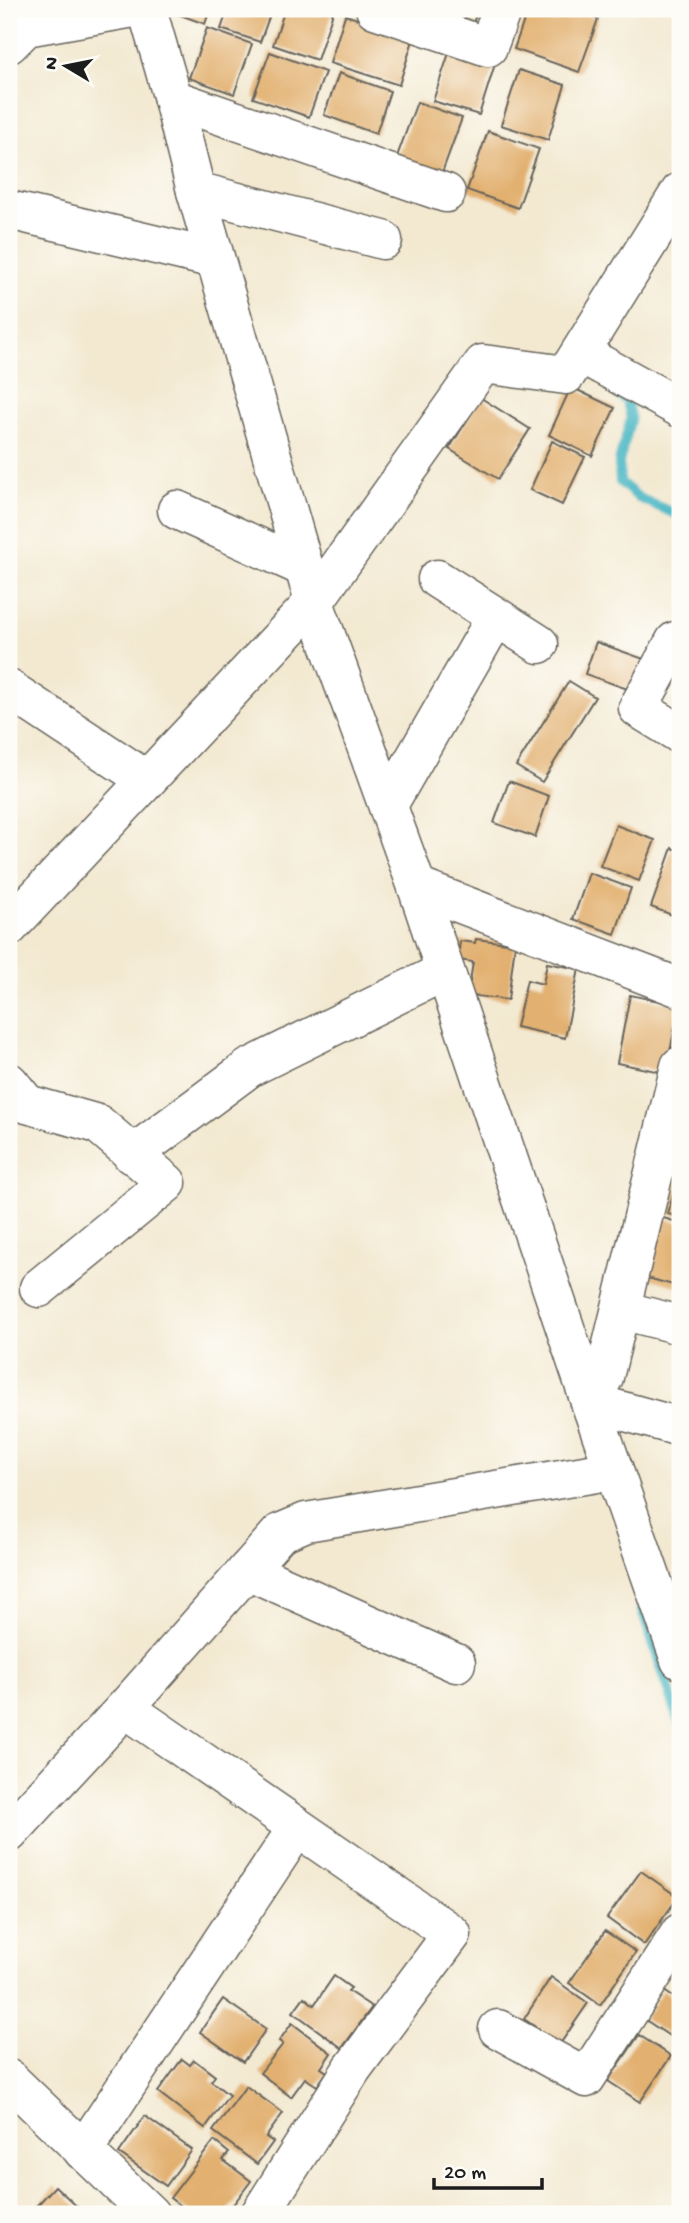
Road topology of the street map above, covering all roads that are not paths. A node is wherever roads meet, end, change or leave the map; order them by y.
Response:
1 (128, 9) edge
2 (147, 9) edge
3 (375, 9) edge
4 (502, 9) edge
5 (9, 44) edge
6 (173, 99) junction
7 (196, 191) junction
8 (680, 192) edge
9 (446, 193) dead end
10 (9, 210) edge
11 (383, 240) dead end
12 (215, 258) junction
13 (580, 353) junction
14 (680, 408) edge
15 (177, 510) dead end
16 (437, 579) dead end
17 (309, 585) junction
18 (496, 617) junction
19 (675, 640) dead end
20 (539, 644) dead end
21 (9, 689) edge
22 (680, 734) edge
23 (147, 780) junction
24 (388, 805) junction
25 (417, 887) junction
26 (9, 927) edge
27 (445, 971) junction
28 (680, 988) edge
29 (680, 1066) edge
30 (9, 1082) edge
31 (132, 1155) junction
32 (38, 1288) dead end
33 (629, 1312) junction
34 (680, 1325) edge
35 (590, 1402) junction
36 (680, 1427) edge
37 (614, 1470) junction
38 (247, 1570) junction
39 (680, 1660) edge
40 (456, 1663) dead end
41 (125, 1708) junction
42 (297, 1828) junction
43 (9, 1833) edge
44 (680, 1933) edge
45 (498, 2029) dead end
46 (9, 2080) edge
47 (83, 2151) junction
48 (150, 2214) edge
49 (260, 2214) edge

1 - 5 street
2 - 6 street
3 - 4 street
6 - 7 street
6 - 9 street
7 - 11 street
7 - 12 street
8 - 13 street
10 - 12 street
12 - 17 street
13 - 14 street
13 - 17 street
15 - 17 street
16 - 18 street
17 - 23 street
17 - 24 street
18 - 20 street
18 - 24 street
19 - 22 street
21 - 23 street
23 - 26 street
24 - 25 street
25 - 27 street
25 - 28 street
27 - 31 street
27 - 35 street
29 - 33 street
30 - 31 street
31 - 32 street
33 - 34 street
33 - 35 street
35 - 36 street
35 - 37 street
37 - 38 street
37 - 39 street
38 - 40 street
38 - 41 street
41 - 42 street
41 - 43 street
42 - 47 street
42 - 49 street
44 - 45 street
46 - 47 street
47 - 48 street

